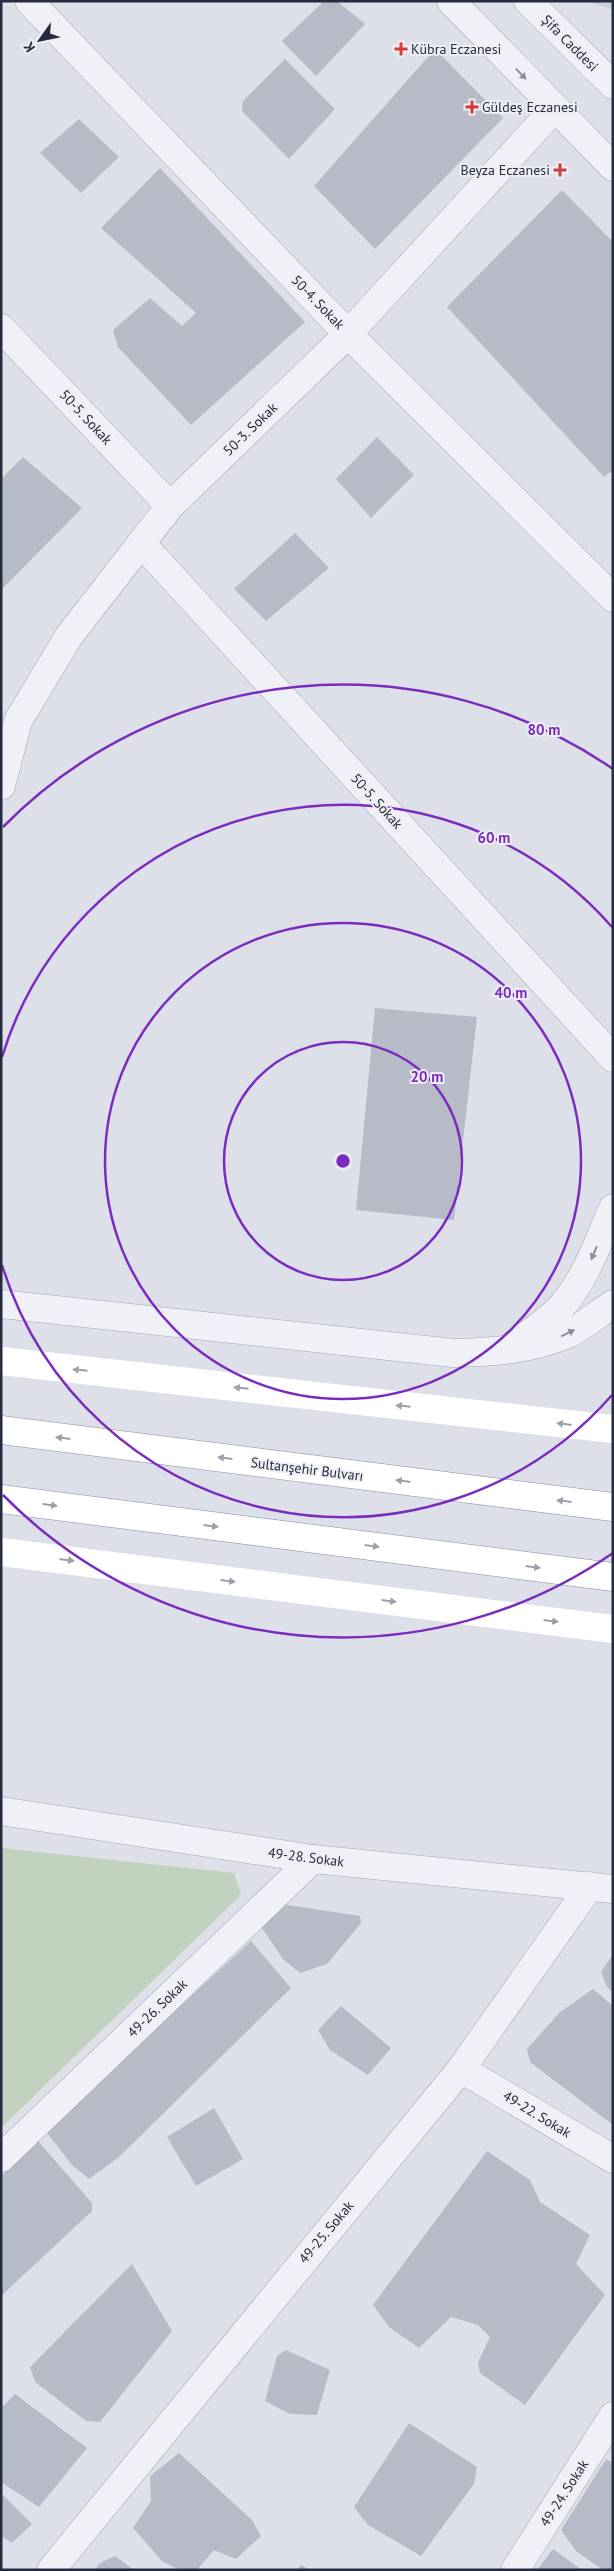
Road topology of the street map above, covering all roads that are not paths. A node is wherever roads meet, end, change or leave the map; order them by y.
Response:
1 (29, 1) edge
2 (451, 1) edge
3 (528, 1) edge
4 (613, 85) edge
5 (555, 108) junction
6 (613, 168) edge
7 (1, 328) edge
8 (348, 334) junction
9 (170, 506) junction
10 (141, 543) junction
11 (613, 598) edge
12 (5, 754) edge
13 (1, 786) edge
14 (613, 1058) edge
15 (613, 1208) edge
16 (1, 1304) edge
17 (613, 1304) edge
18 (505, 1352) junction
19 (1, 1361) edge
20 (1, 1430) edge
21 (613, 1430) edge
22 (1, 1499) edge
23 (613, 1507) edge
24 (1, 1552) edge
25 (613, 1577) edge
26 (613, 1629) edge
27 (1, 1811) edge
28 (313, 1859) junction
29 (601, 1888) edge
30 (461, 2069) junction
31 (1, 2158) edge
32 (613, 2160) edge
33 (613, 2416) edge
34 (51, 2570) edge
35 (514, 2570) edge

1 - 8 street, 50-4. Sokak
2 -> 5 street
3 - 4 street, Şifa Caddesi
5 - 6 street
5 - 8 street, 50-3. Sokak
7 - 9 street, 50-5. Sokak
8 - 9 street, 50-3. Sokak
8 - 11 street, 50-4. Sokak
9 - 10 street, 50-3. Sokak
10 - 12 street, 50-3. Sokak
10 - 14 street, 50-5. Sokak
12 - 13 street, 50-3. Sokak
15 -> 18 street
16 - 18 street
18 -> 17 street
21 -> 19 main road
23 -> 20 main road, Sultanşehir Bulvarı
22 -> 25 main road
24 -> 26 main road
27 - 28 street, 49-28. Sokak
28 - 29 street, 49-28. Sokak
28 - 31 street, 49-26. Sokak
29 - 30 street, 49-25. Sokak
30 - 32 street, 49-22. Sokak
30 - 34 street, 49-25. Sokak
33 - 35 street, 49-24. Sokak

